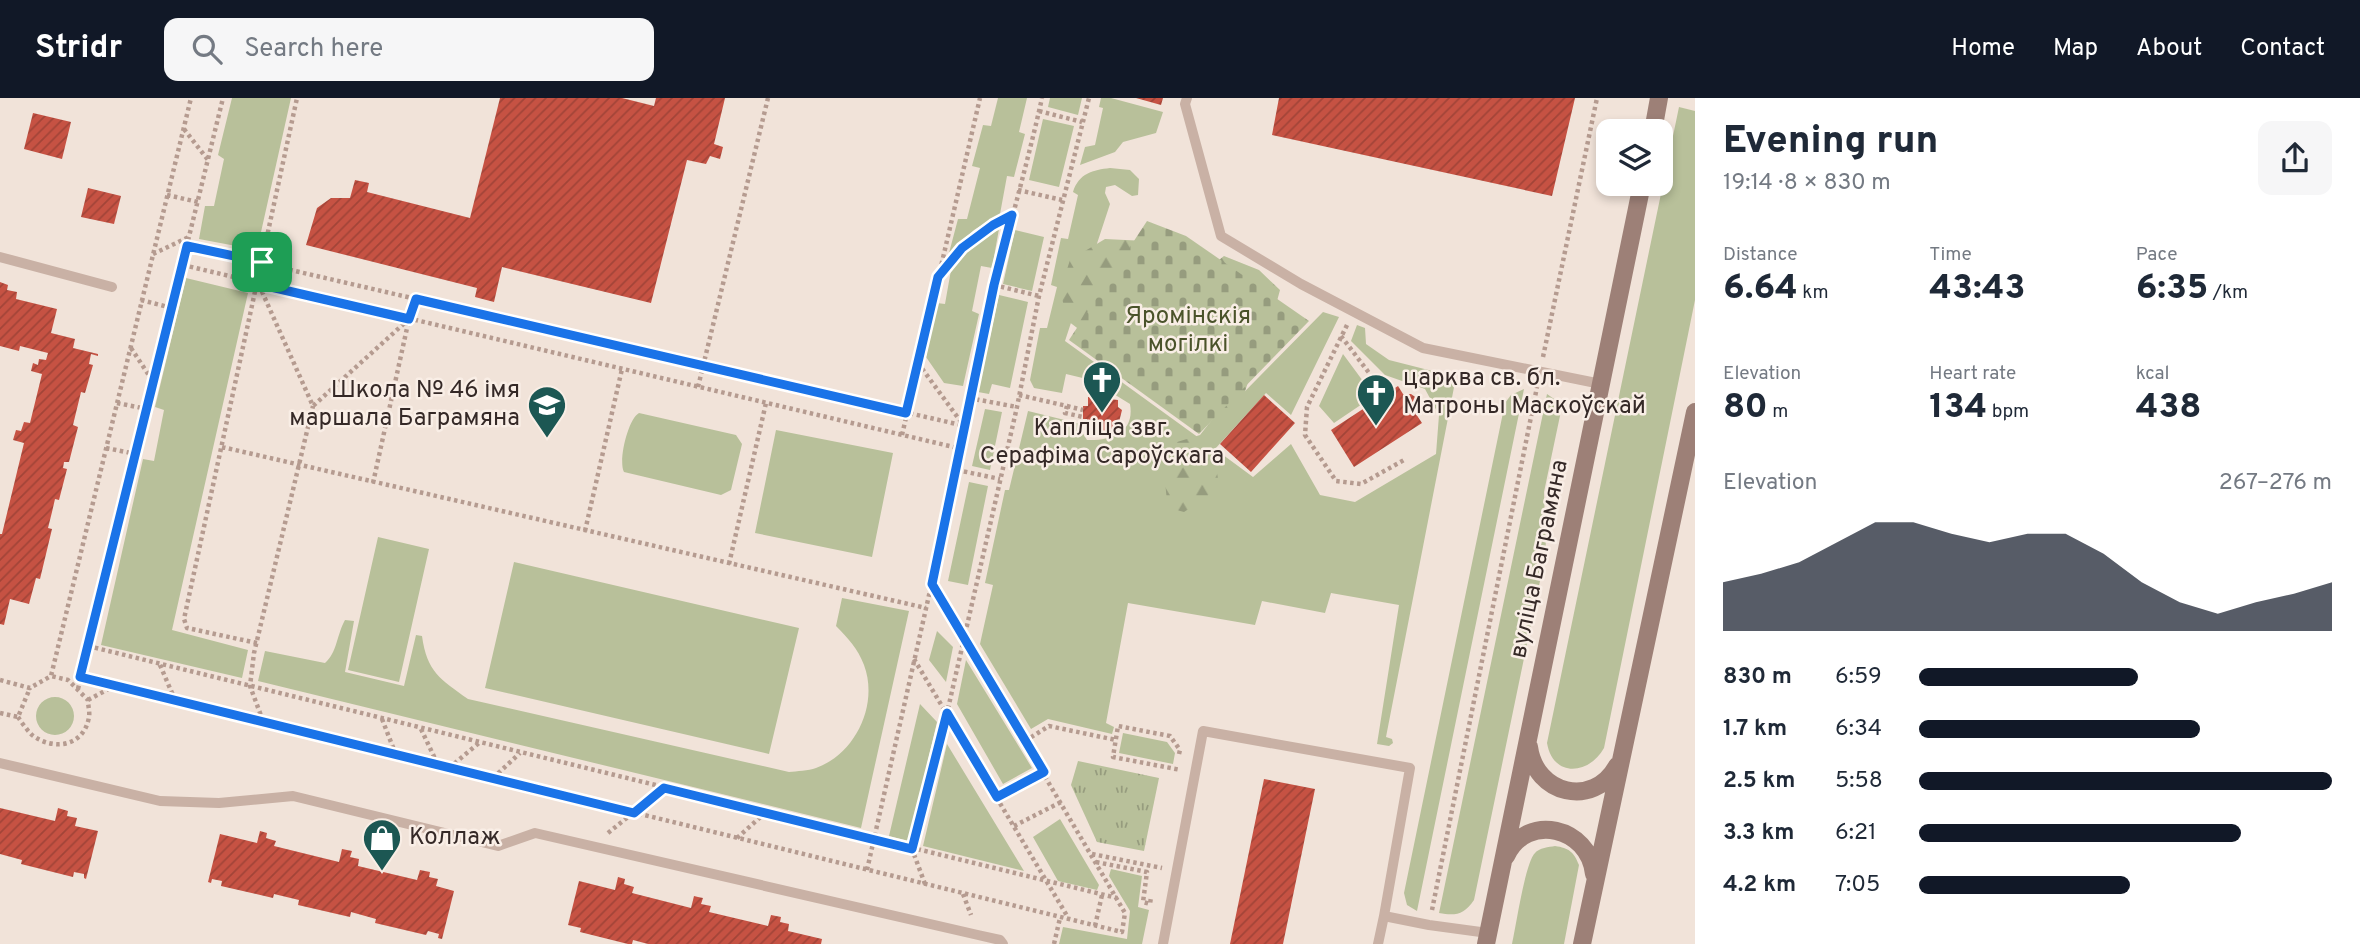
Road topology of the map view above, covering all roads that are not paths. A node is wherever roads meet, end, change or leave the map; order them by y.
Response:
1 (1186, 98) edge
2 (1659, 98) edge
3 (1655, 119) edge
4 (1640, 196) edge
5 (0, 257) edge
6 (112, 287) dead end
7 (1601, 384) junction
8 (1695, 412) edge
9 (1530, 733) junction
10 (1622, 749) junction
11 (0, 763) edge
12 (1504, 861) junction
13 (1595, 877) junction
14 (1384, 916) junction
15 (1487, 938) edge
16 (1003, 944) edge
17 (1163, 944) edge
18 (1378, 944) edge
19 (1582, 944) edge

1 - 7 lane
2 - 3 street
4 - 7 street, вуліца Баграмяна
5 - 6 lane
7 - 9 street, вуліца Баграмяна
8 - 10 street
9 - 10 street
9 - 12 street, вуліца Баграмяна
10 - 13 street
11 - 16 lane
12 - 13 street
12 - 15 street, вуліца Баграмяна
13 - 19 street
14 - 15 lane
14 - 17 lane
14 - 18 lane

